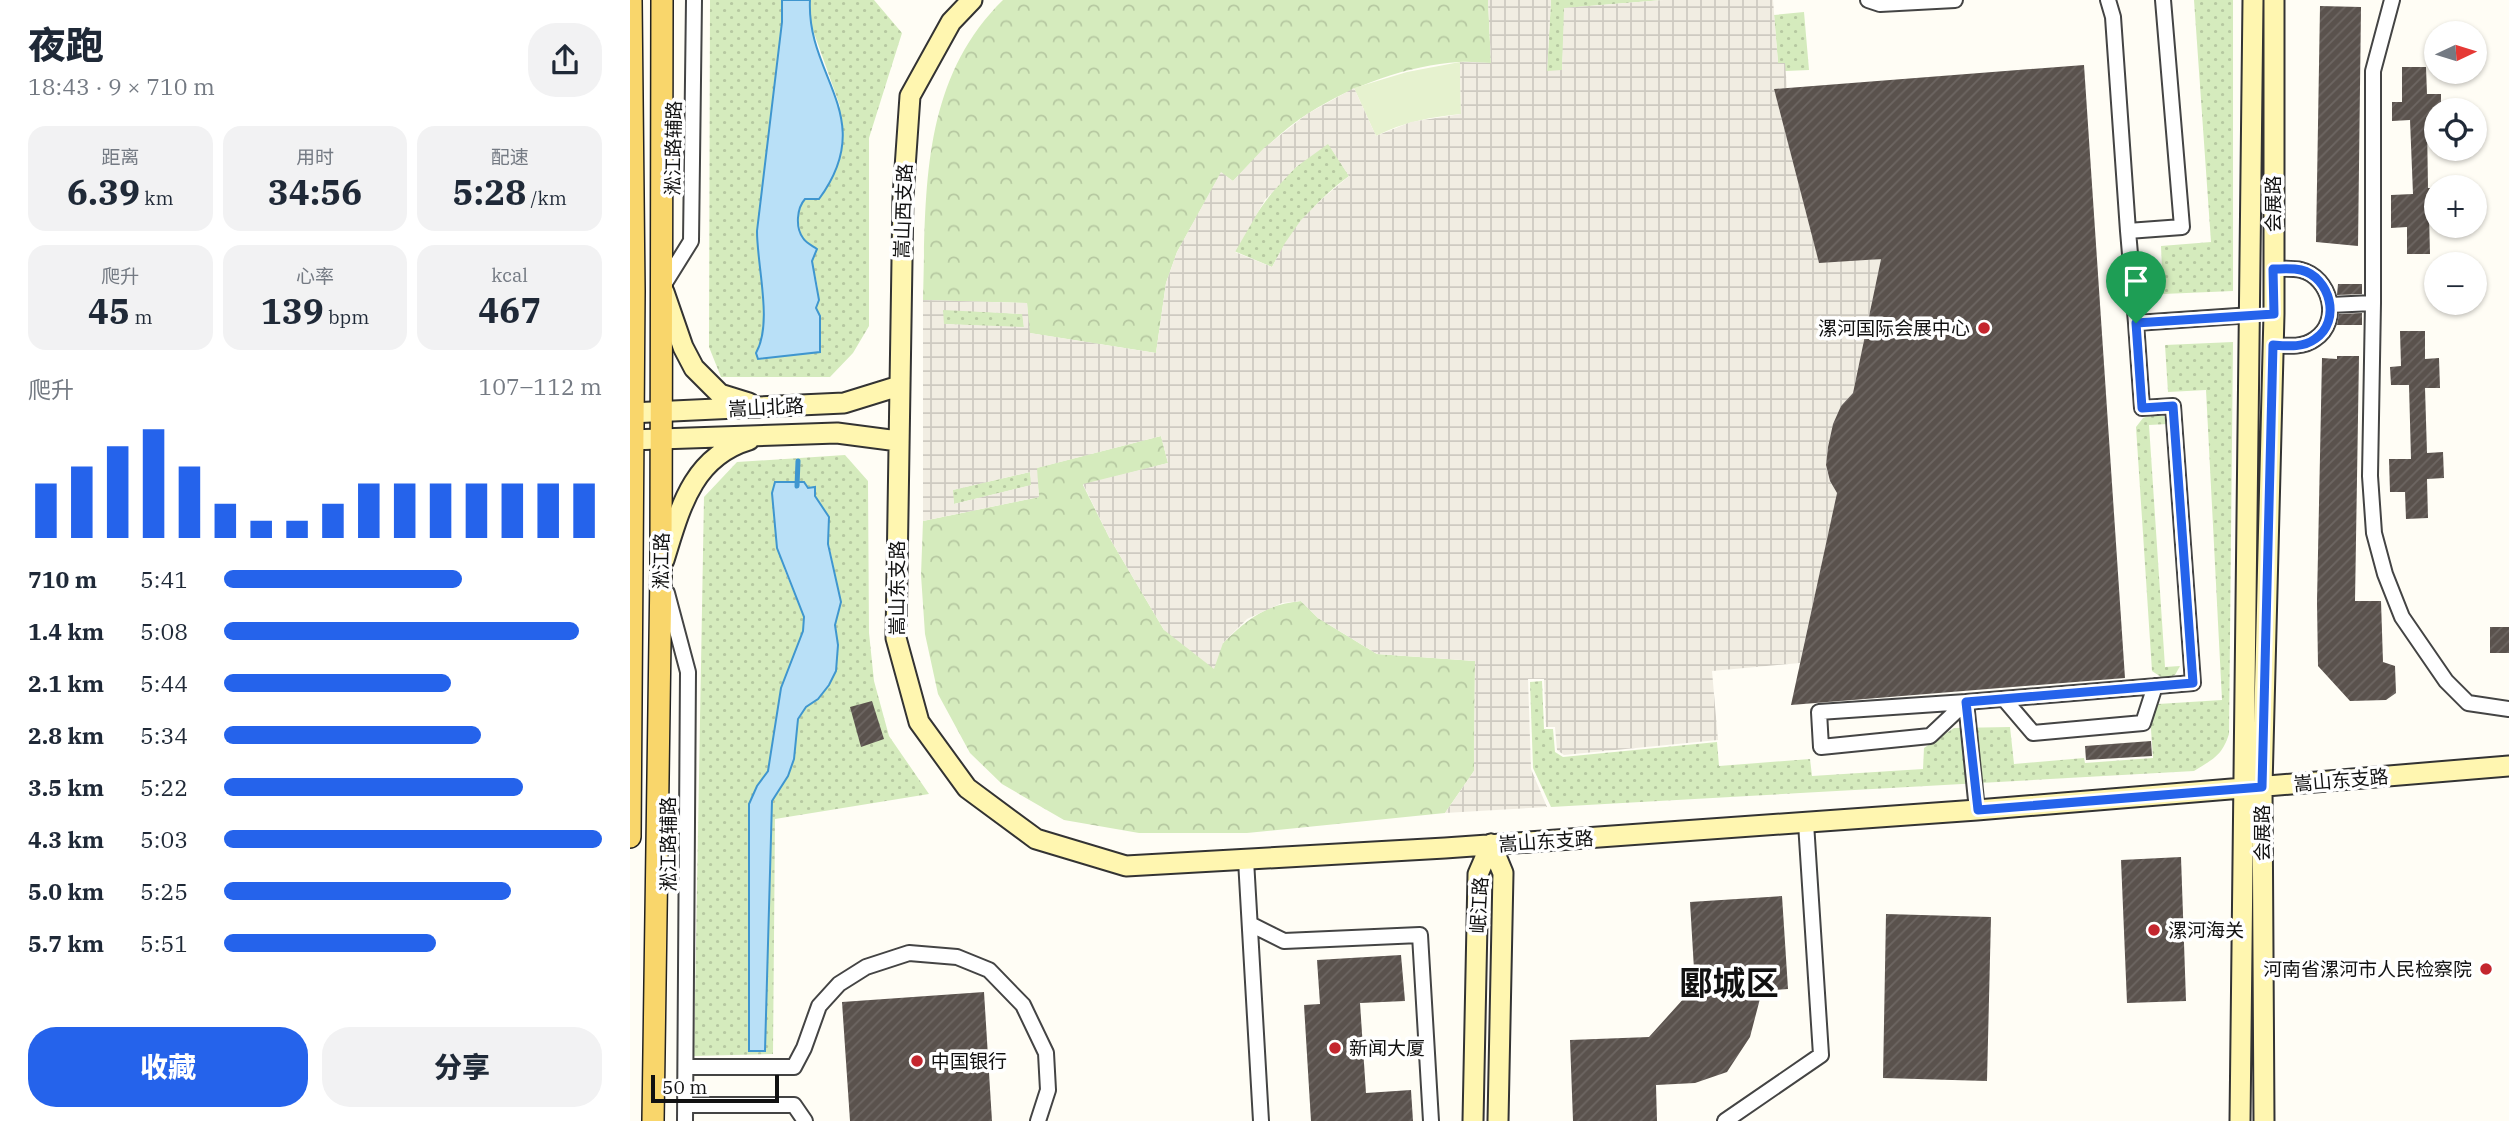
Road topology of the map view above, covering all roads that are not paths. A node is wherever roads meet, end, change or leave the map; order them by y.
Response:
1 (631, 0) edge
2 (662, 0) edge
3 (694, 0) edge
4 (972, 0) edge
5 (1868, 0) edge
6 (1955, 0) edge
7 (2108, 0) edge
8 (2163, 0) edge
9 (2253, 0) edge
10 (2274, 0) edge
11 (2392, 0) edge
12 (1934, 1) edge
13 (2128, 231) junction
14 (2273, 269) junction
15 (662, 288) junction
16 (631, 292) edge
17 (2373, 303) junction
18 (2330, 305) junction
19 (2274, 314) junction
20 (2252, 315) junction
21 (2136, 323) junction
22 (2273, 345) junction
23 (899, 386) junction
24 (763, 407) junction
25 (662, 411) junction
26 (632, 412) edge
27 (763, 435) junction
28 (662, 439) junction
29 (632, 440) edge
30 (898, 441) junction
31 (661, 571) junction
32 (631, 572) edge
33 (2155, 686) junction
34 (2004, 699) junction
35 (1966, 702) junction
36 (2509, 709) edge
37 (2509, 766) edge
38 (2262, 787) junction
39 (2242, 789) junction
40 (1978, 810) junction
41 (1805, 823) junction
42 (630, 837) edge
43 (1491, 844) junction
44 (1245, 860) junction
45 (1250, 924) junction
46 (686, 1068) junction
47 (685, 1105) junction
48 (653, 1121) edge
49 (685, 1121) edge
50 (805, 1121) edge
51 (1038, 1121) edge
52 (1261, 1121) edge
53 (1431, 1121) edge
54 (1473, 1121) edge
55 (1498, 1121) edge
56 (1725, 1121) edge
57 (2241, 1121) edge
58 (2263, 1121) edge

1 - 16 main road, 淞江路
2 - 15 main road, 淞江路
3 - 15 street, 淞江路辅路
4 - 23 main road, 嵩山西支路
5 - 12 street
6 - 12 street
7 - 13 street
8 - 13 street
9 - 20 main road, 会展路
10 - 14 main road, 会展路
11 - 17 street
13 - 21 street
14 - 18 street
14 - 19 main road, 会展路
15 - 24 main road
15 - 25 main road, 淞江路
16 - 26 main road, 淞江路
17 - 18 street
17 - 36 street
18 - 22 street
19 - 20 main road
19 - 22 main road, 会展路
20 - 21 street
20 - 39 main road, 会展路
21 - 33 street
22 - 38 main road, 会展路
23 - 24 main road, 嵩山北路
23 - 30 main road, 嵩山西支路
24 - 25 main road, 嵩山北路
25 - 26 main road, 嵩山北路
25 - 28 main road, 淞江路
26 - 29 main road, 淞江路
27 - 28 main road, 嵩山北路
27 - 30 main road, 嵩山北路
27 - 31 main road
28 - 29 main road, 嵩山北路
28 - 31 main road, 淞江路
29 - 32 main road, 淞江路
30 - 44 main road, 嵩山东支路
31 - 46 street, 淞江路辅路
31 - 48 main road, 淞江路
32 - 42 main road, 淞江路
33 - 34 street
33 - 34 street
34 - 35 street
35 - 35 street
35 - 40 street
37 - 38 main road, 嵩山东支路
38 - 39 main road, 嵩山东支路
38 - 58 main road, 会展路
39 - 40 main road, 嵩山东支路
39 - 57 main road, 会展路
40 - 41 main road, 嵩山东支路
41 - 43 main road, 嵩山东支路
41 - 56 street
43 - 44 main road, 嵩山东支路
43 - 54 main road, 岷江路
43 - 55 main road, 岷江路
44 - 45 street
45 - 52 street
45 - 53 street
46 - 47 street, 淞江路辅路
46 - 51 street
47 - 49 street, 淞江路辅路
47 - 50 street

